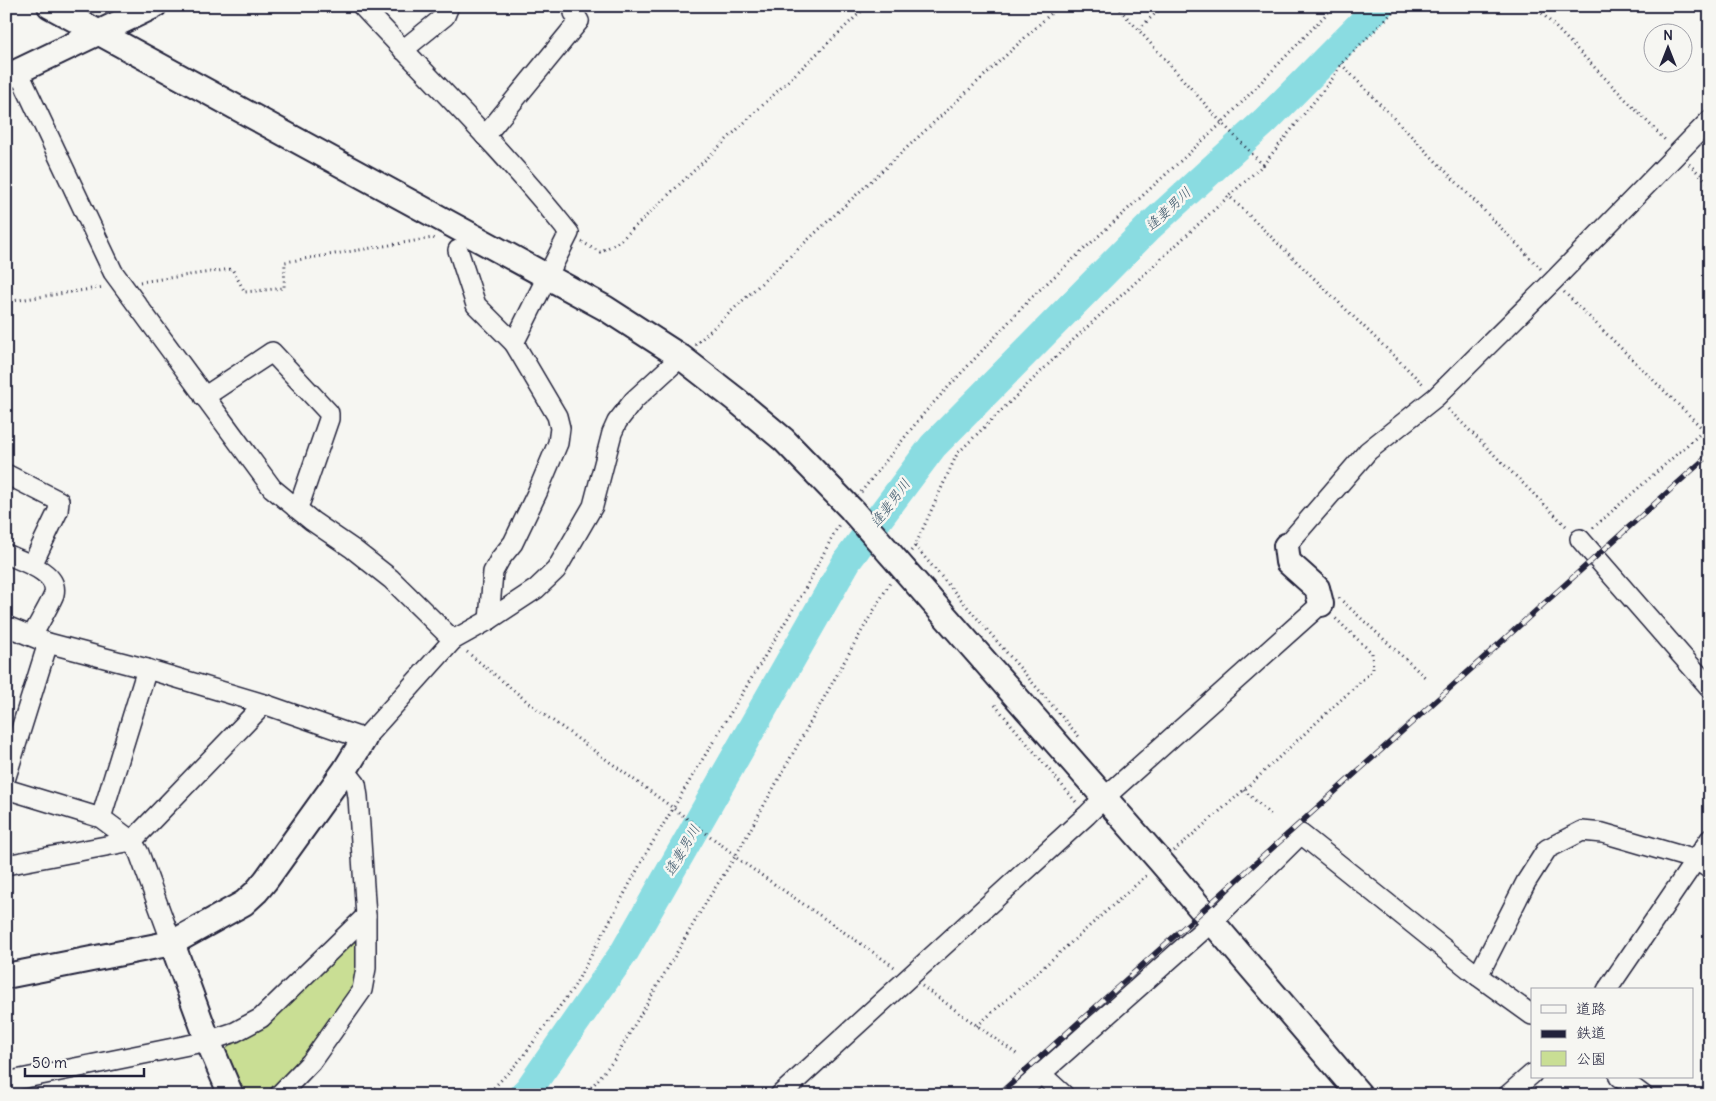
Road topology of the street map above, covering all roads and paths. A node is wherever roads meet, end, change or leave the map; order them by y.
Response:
1 (50, 6) edge
2 (154, 6) edge
3 (362, 6) edge
4 (449, 6) edge
5 (867, 6) edge
6 (1059, 6) edge
7 (1117, 6) edge
8 (1163, 6) edge
9 (1334, 6) edge
10 (1399, 6) edge
11 (1535, 6) edge
12 (574, 13) dead end
13 (1139, 29) junction
14 (98, 34) junction
15 (403, 50) junction
16 (1341, 64) junction
17 (12, 74) edge
18 (1710, 120) edge
19 (1222, 123) junction
20 (485, 136) junction
21 (1677, 152) junction
22 (1263, 165) junction
23 (1710, 184) edge
24 (1229, 196) junction
25 (569, 233) junction
26 (458, 250) joint
27 (548, 277) junction
28 (1553, 281) junction
29 (123, 284) junction
30 (6, 302) edge
31 (514, 342) junction
32 (681, 358) junction
33 (204, 397) junction
34 (1436, 397) junction
35 (1710, 425) edge
36 (1704, 430) junction
37 (6, 474) edge
38 (296, 508) junction
39 (851, 509) junction
40 (1580, 540) junction
41 (916, 546) junction
42 (1286, 546) joint
43 (6, 554) edge
44 (896, 560) junction
45 (32, 566) junction
46 (1319, 596) junction
47 (489, 620) junction
48 (6, 626) edge
49 (40, 639) junction
50 (453, 640) junction
51 (147, 669) junction
52 (1427, 679) dead end
53 (1710, 688) edge
54 (264, 704) junction
55 (364, 739) junction
56 (1074, 764) junction
57 (345, 770) junction
58 (6, 777) edge
59 (6, 789) edge
60 (1244, 790) junction
61 (1104, 798) junction
62 (673, 808) junction
63 (1271, 815) dead end
64 (101, 818) junction
65 (1710, 839) edge
66 (132, 842) junction
67 (735, 858) junction
68 (1162, 862) junction
69 (6, 865) edge
70 (1703, 865) edge
71 (366, 916) junction
72 (1212, 922) junction
73 (172, 943) junction
74 (6, 976) edge
75 (1478, 976) junction
76 (910, 977) junction
77 (1609, 988) edge
78 (1531, 1014) edge
79 (977, 1026) junction
80 (208, 1041) junction
81 (1018, 1055) dead end
82 (1040, 1073) junction
83 (1531, 1075) edge
84 (1620, 1078) edge
85 (6, 1082) edge
86 (231, 1095) edge
87 (279, 1095) edge
88 (487, 1095) edge
89 (585, 1095) edge
90 (780, 1095) edge
91 (1017, 1095) edge
92 (1064, 1095) edge
93 (1360, 1095) edge
94 (1508, 1095) edge
95 (1644, 1095) edge

1 - 14 street
2 - 14 street
3 - 15 street
4 - 15 street
5 - 25 path
6 - 32 path
7 - 13 path
8 - 13 path
9 - 19 path
10 - 16 path
11 - 21 path
12 - 20 street
13 - 19 path
14 - 17 street
14 - 27 street
15 - 20 street
16 - 22 path
16 - 28 path
17 - 29 street
18 - 21 street
19 - 22 path
19 - 39 path
20 - 25 street
21 - 23 path
21 - 28 street
22 - 24 path
24 - 34 path
24 - 41 path
25 - 27 street
26 - 29 path
26 - 31 street
27 - 31 street
27 - 32 street
28 - 34 street
28 - 36 path
29 - 30 path
29 - 33 street
31 - 47 street
32 - 39 street
32 - 47 street
33 - 38 street
33 - 38 street
34 - 40 path
34 - 42 street
35 - 36 path
36 - 40 path
37 - 45 street
38 - 50 street
39 - 44 street
39 - 62 path
40 - 53 street
41 - 44 path
41 - 56 path
42 - 46 street
43 - 45 street
44 - 56 street
44 - 67 path
45 - 49 street
46 - 52 path
46 - 60 path
46 - 61 street
47 - 50 street
48 - 49 street
49 - 51 street
49 - 58 street
50 - 55 street
50 - 62 path
51 - 54 street
51 - 64 street
54 - 55 street
54 - 66 street
55 - 57 street
56 - 61 street
57 - 71 street
57 - 73 street
59 - 64 street
60 - 63 path
60 - 68 path
61 - 68 street
61 - 76 street
62 - 67 path
62 - 88 path
64 - 66 street
65 - 70 street
66 - 69 street
66 - 73 street
67 - 76 path
67 - 89 path
68 - 72 street
68 - 79 path
70 - 75 street
70 - 77 street
71 - 80 street
71 - 87 street
72 - 75 street
72 - 82 street
72 - 93 street
73 - 74 street
73 - 80 street
75 - 78 street
76 - 79 path
76 - 90 street
79 - 81 path
80 - 85 street
80 - 86 street
82 - 91 street
82 - 92 street
83 - 94 street
84 - 95 street

